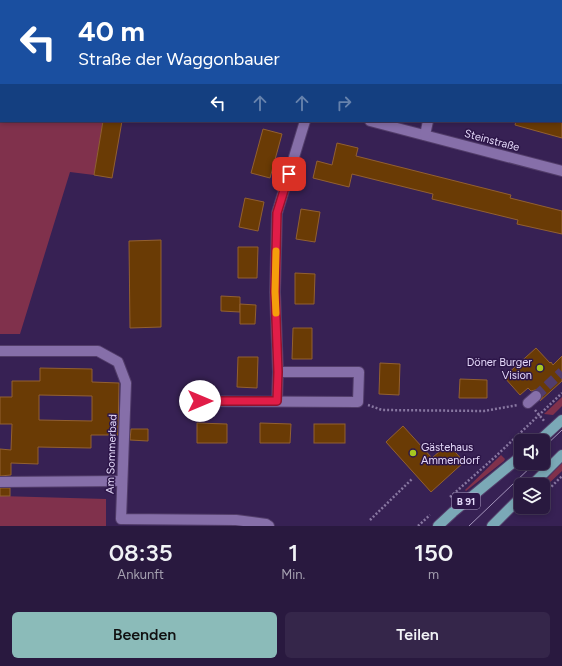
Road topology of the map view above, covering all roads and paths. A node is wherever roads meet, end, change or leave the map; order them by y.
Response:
1 (305, 122) edge
2 (374, 122) edge
3 (428, 122) edge
4 (425, 135) junction
5 (562, 171) edge
6 (0, 351) edge
7 (278, 372) junction
8 (562, 393) edge
9 (185, 401) dead end
10 (277, 401) junction
11 (358, 402) junction
12 (484, 411) dead end
13 (562, 420) edge
14 (547, 434) edge
15 (562, 455) edge
16 (514, 462) edge
17 (562, 476) edge
18 (539, 478) edge
19 (412, 479) dead end
20 (0, 482) edge
21 (122, 482) junction
22 (550, 488) edge
23 (448, 499) dead end
24 (514, 503) edge
25 (432, 513) dead end
26 (370, 520) dead end
27 (269, 526) edge
28 (418, 526) edge
29 (438, 526) edge
30 (492, 526) edge

1 - 7 street
2 - 4 street, Steinstraße
3 - 4 street
4 - 5 street, Steinstraße
6 - 21 street, Am Sommerbad
7 - 10 street
7 - 11 street
8 - 23 path
9 - 10 street
10 - 11 street
11 - 12 path
13 - 14 main road
15 - 18 main road
16 - 29 main road, B 91
17 - 22 path
19 - 26 path
20 - 21 street
21 - 27 street, Am Sommerbad
24 - 30 main road
25 - 28 path

